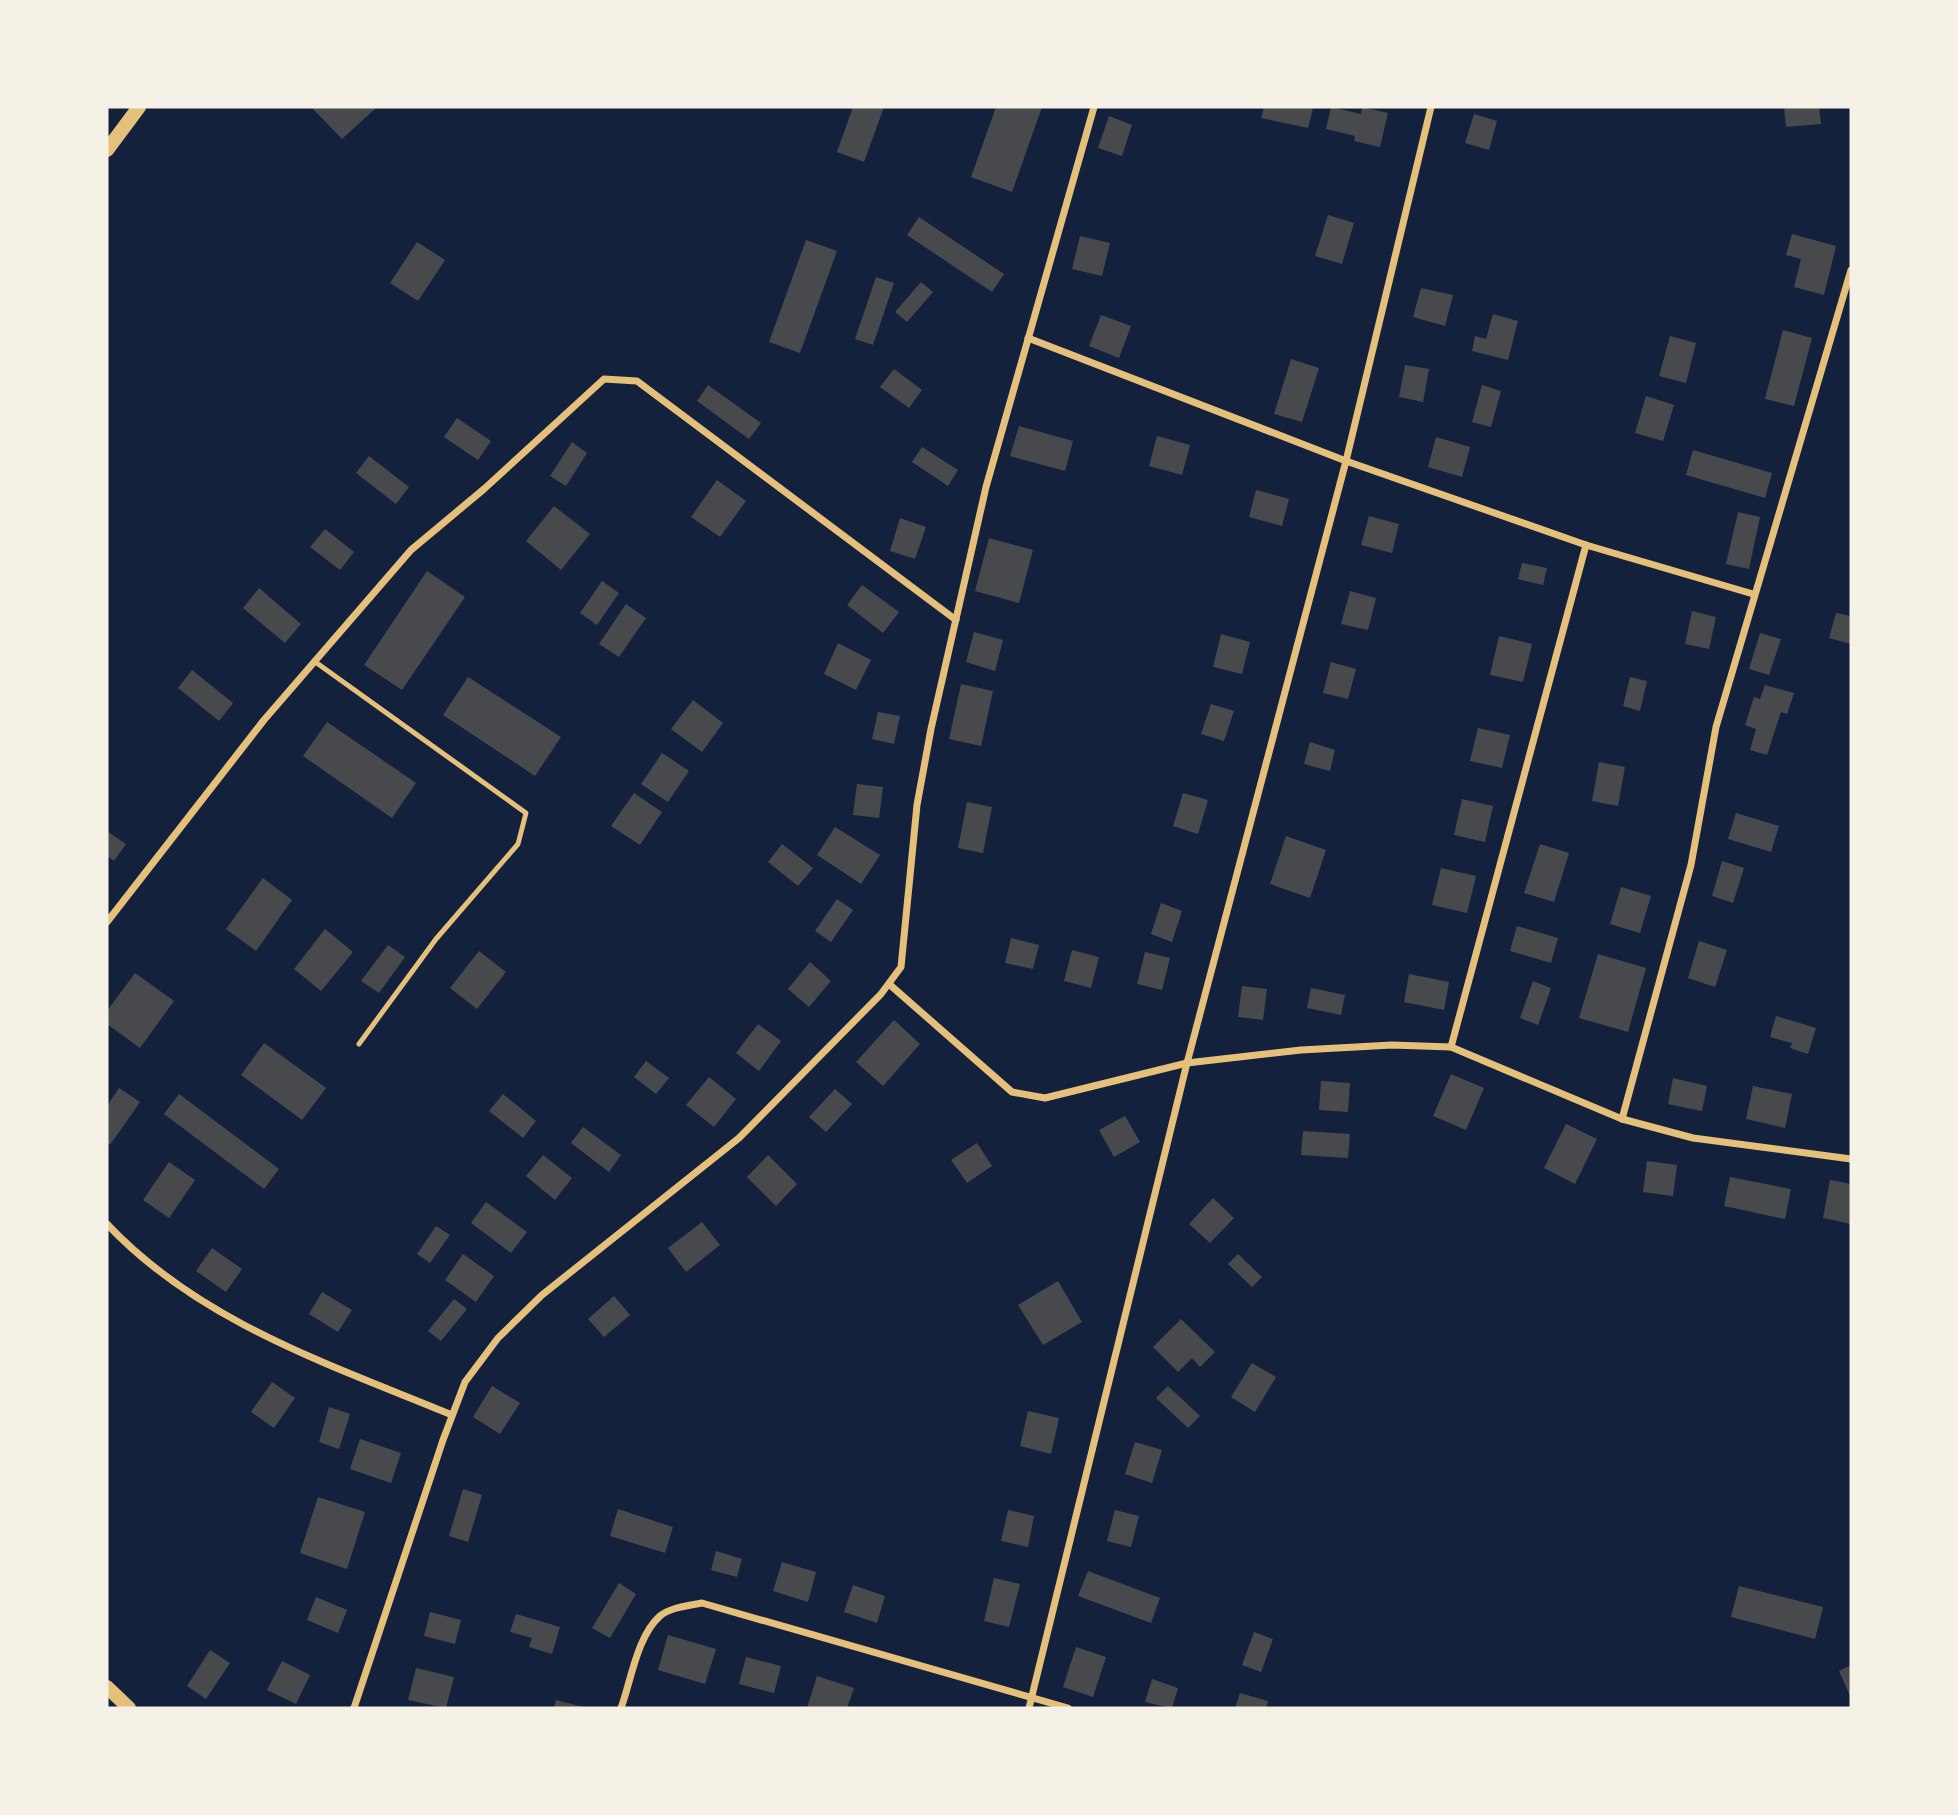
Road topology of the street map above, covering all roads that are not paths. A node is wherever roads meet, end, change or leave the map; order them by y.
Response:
1 (139, 107) edge
2 (1094, 107) edge
3 (1431, 107) edge
4 (107, 150) edge
5 (1851, 270) edge
6 (1028, 338) junction
7 (1346, 460) junction
8 (1586, 545) junction
9 (1753, 594) junction
10 (956, 620) junction
11 (314, 661) junction
12 (107, 922) edge
13 (889, 984) junction
14 (359, 1044) dead end
15 (1451, 1047) junction
16 (1187, 1063) junction
17 (1622, 1119) junction
18 (1851, 1160) edge
19 (107, 1224) edge
20 (452, 1415) junction
21 (107, 1687) edge
22 (1032, 1697) junction
23 (129, 1708) edge
24 (354, 1708) edge
25 (621, 1708) edge
26 (1029, 1708) edge
27 (1068, 1708) edge

1 - 4 main road
2 - 6 street
3 - 7 street
5 - 9 street
6 - 7 street
6 - 10 street
7 - 8 street
7 - 16 street
8 - 9 street
8 - 15 street
9 - 17 street
10 - 11 street
10 - 13 street
11 - 12 street
11 - 14 lane
13 - 16 street
13 - 20 street
15 - 16 street
15 - 17 street
16 - 22 street
17 - 18 street
19 - 20 street
20 - 24 street
21 - 23 main road
22 - 25 street
22 - 26 street
22 - 27 street

